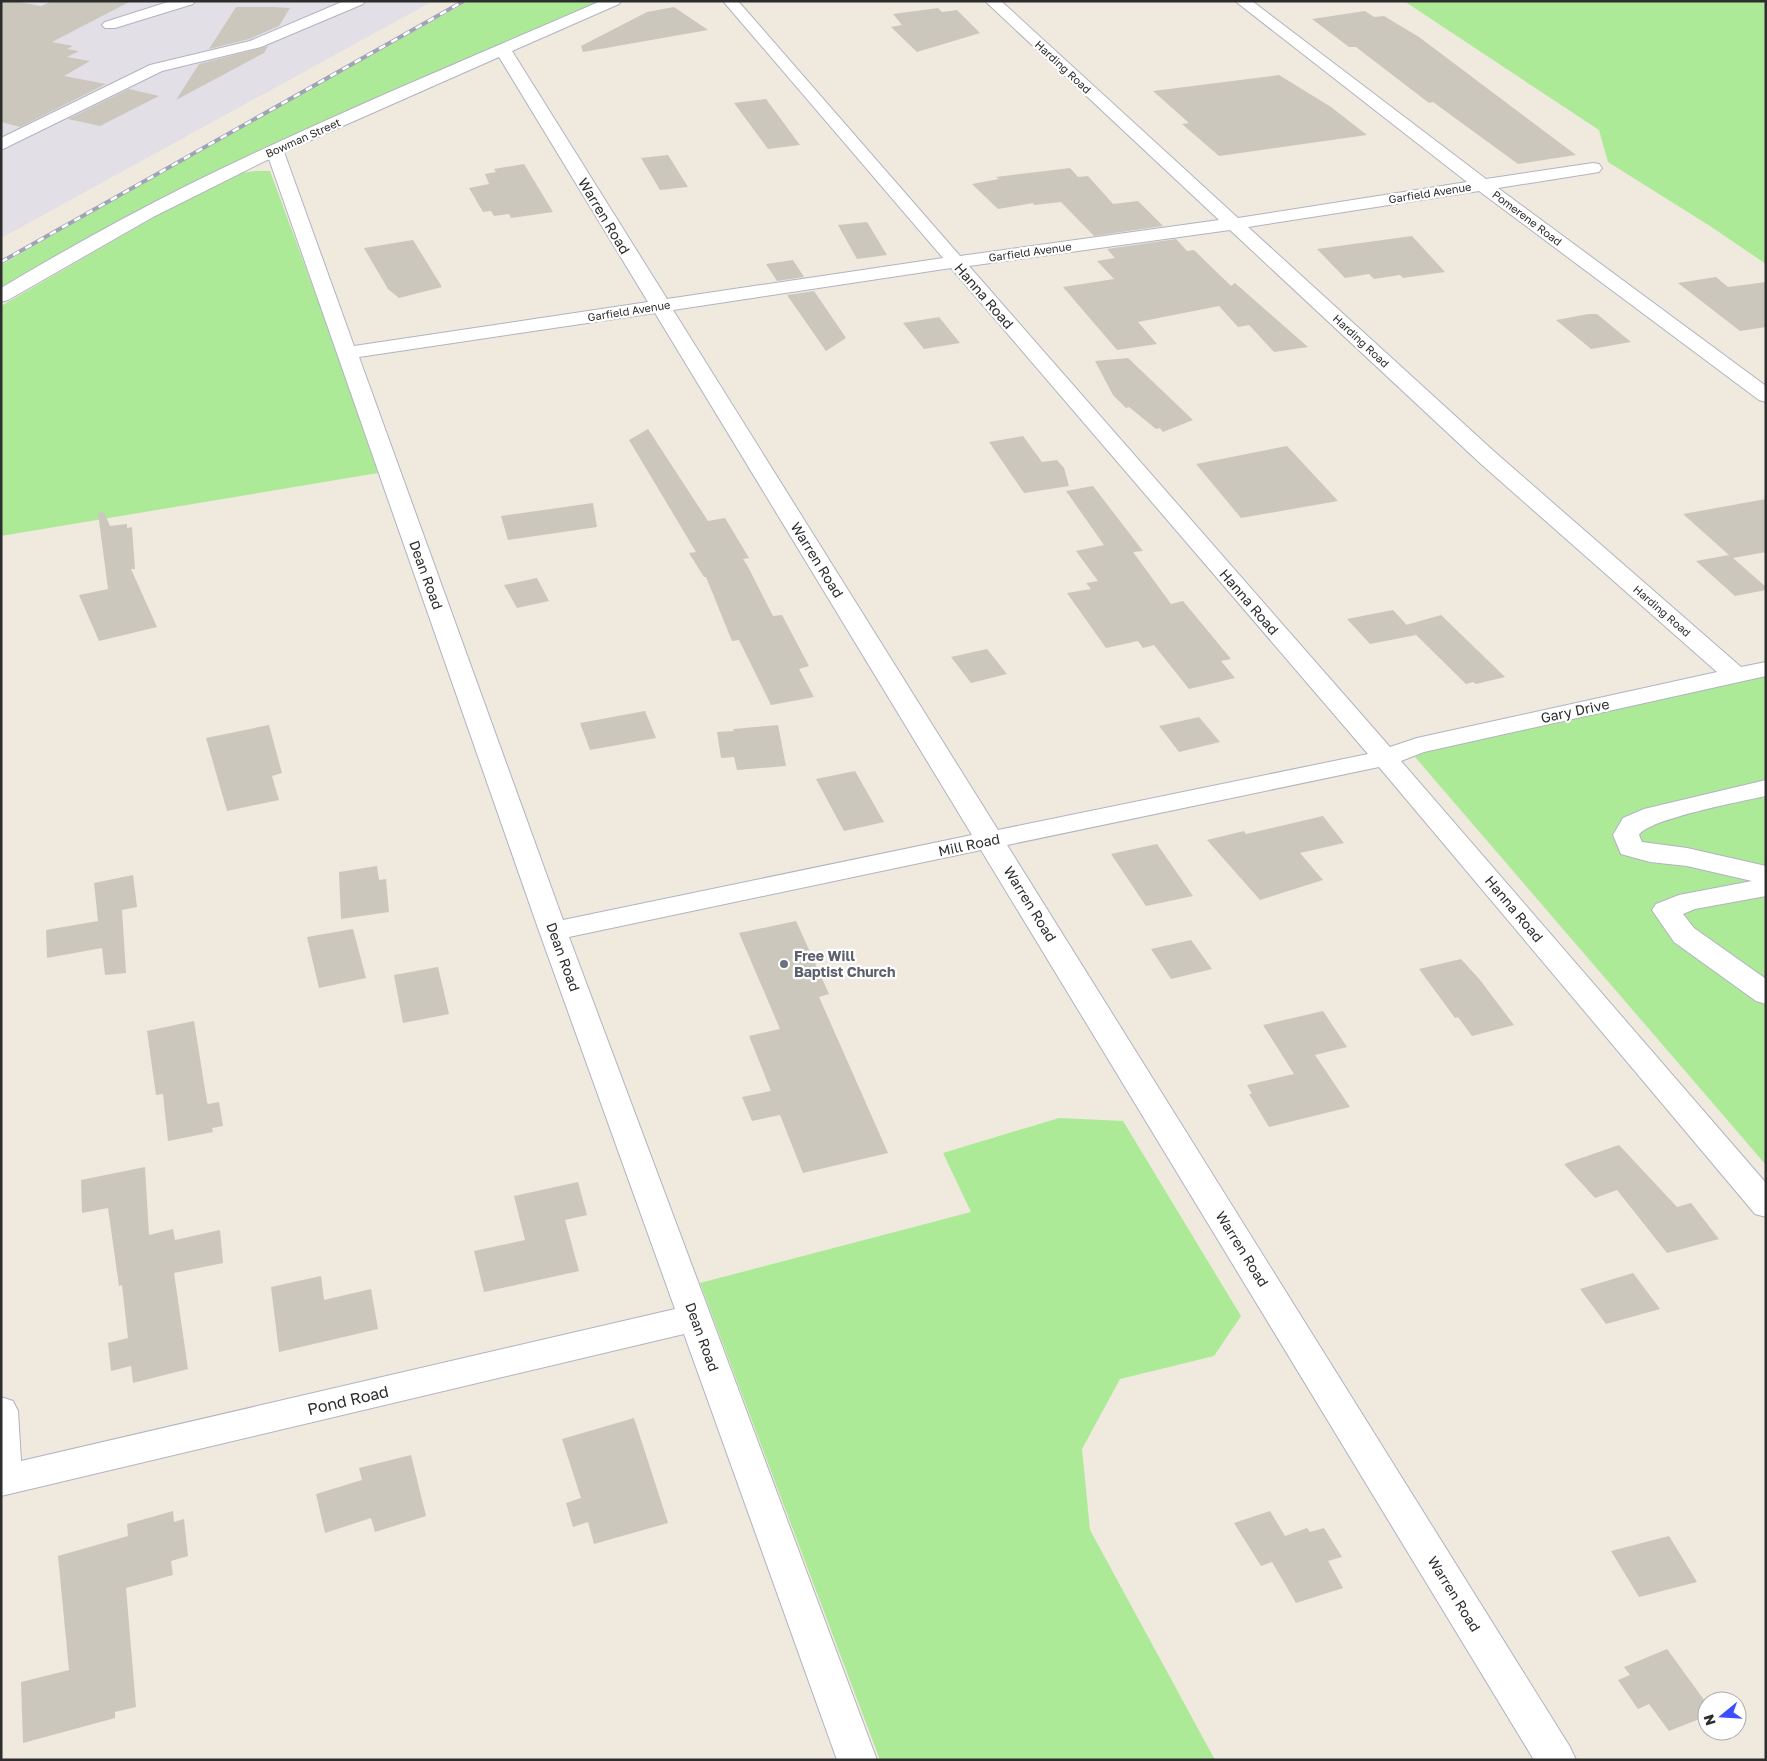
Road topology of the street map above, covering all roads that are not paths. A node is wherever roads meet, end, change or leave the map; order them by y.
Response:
1 (188, 1) edge
2 (358, 1) edge
3 (614, 1) edge
4 (730, 1) edge
5 (992, 1) edge
6 (1242, 1) edge
7 (110, 25) dead end
8 (502, 50) junction
9 (1, 145) edge
10 (275, 151) junction
11 (1593, 168) dead end
12 (1482, 185) junction
13 (1233, 224) junction
14 (955, 262) junction
15 (1, 296) edge
16 (659, 306) junction
17 (347, 353) junction
18 (1766, 396) edge
19 (1766, 668) edge
20 (1735, 675) junction
21 (1384, 758) junction
22 (1766, 788) edge
23 (991, 840) junction
24 (1766, 875) edge
25 (1766, 887) edge
26 (553, 931) junction
27 (1766, 994) edge
28 (1766, 1205) edge
29 (695, 1318) junction
30 (1, 1411) edge
31 (2, 1480) edge
32 (857, 1760) edge
33 (1556, 1760) edge

1 - 7 street
2 - 9 street
3 - 8 street, Bowman Street
4 - 14 street, Hanna Road
5 - 13 street, Harding Road
6 - 12 street, Pomerene Road
8 - 10 street, Bowman Street
8 - 16 street, Warren Road
10 - 15 street, Bowman Street
10 - 17 street, Dean Road
11 - 12 street, Garfield Avenue
12 - 13 street, Garfield Avenue
12 - 18 street, Pomerene Road
13 - 14 street, Garfield Avenue
13 - 20 street, Harding Road
14 - 16 street, Garfield Avenue
14 - 21 street, Hanna Road
16 - 17 street, Garfield Avenue
16 - 23 street, Warren Road
17 - 26 street, Dean Road
19 - 20 street, Gary Drive
20 - 21 street, Gary Drive
21 - 23 street, Mill Road
21 - 28 street, Hanna Road
22 - 24 street
23 - 26 street, Mill Road
23 - 33 street, Warren Road
25 - 27 street
26 - 29 street, Dean Road
29 - 31 street, Pond Road
29 - 32 street, Dean Road
30 - 31 street

